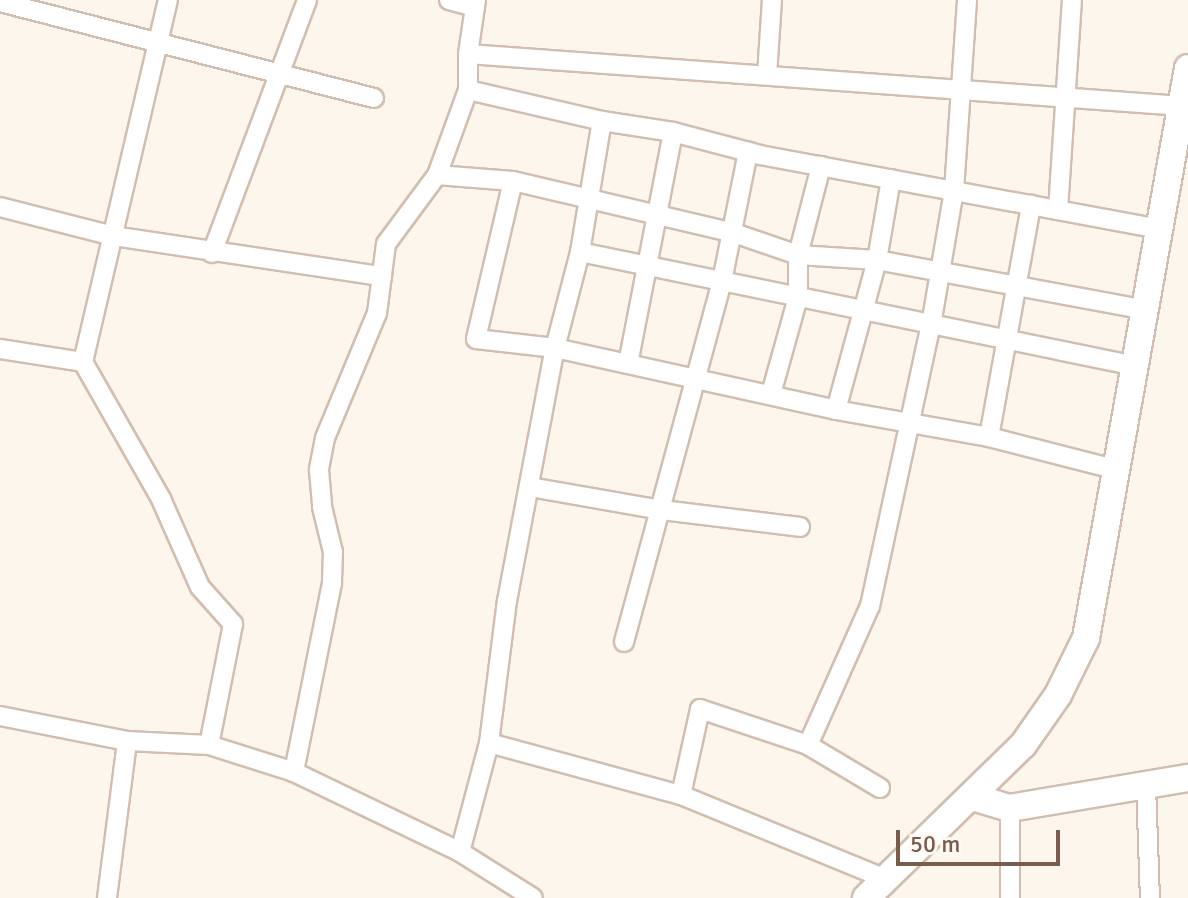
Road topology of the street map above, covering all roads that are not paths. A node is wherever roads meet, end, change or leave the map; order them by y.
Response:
1 (168, 0) edge
2 (307, 0) edge
3 (449, 0) edge
4 (772, 0) edge
5 (967, 0) edge
6 (1072, 0) edge
7 (0, 2) edge
8 (476, 3) edge
9 (158, 44) junction
10 (468, 54) junction
11 (1188, 68) edge
12 (280, 73) junction
13 (767, 75) junction
14 (468, 90) junction
15 (963, 90) junction
16 (374, 98) dead end
17 (1063, 98) junction
18 (1182, 106) junction
19 (602, 121) junction
20 (673, 132) junction
21 (748, 152) junction
22 (821, 166) junction
23 (437, 175) junction
24 (891, 179) junction
25 (513, 181) junction
26 (954, 191) junction
27 (589, 199) junction
28 (1031, 205) junction
29 (0, 207) edge
30 (1058, 210) junction
31 (657, 215) junction
32 (1160, 229) junction
33 (731, 232) junction
34 (113, 236) junction
35 (580, 252) junction
36 (212, 253) junction
37 (798, 255) junction
38 (877, 260) junction
39 (647, 266) junction
40 (941, 273) junction
41 (382, 276) junction
42 (722, 281) junction
43 (1017, 286) junction
44 (798, 297) junction
45 (861, 309) junction
46 (1146, 310) junction
47 (931, 325) junction
48 (1007, 339) junction
49 (555, 348) junction
50 (0, 349) edge
51 (83, 362) junction
52 (628, 364) junction
53 (1136, 366) junction
54 (698, 378) junction
55 (771, 394) junction
56 (836, 410) junction
57 (909, 421) junction
58 (989, 437) junction
59 (1114, 469) junction
60 (530, 487) junction
61 (662, 510) junction
62 (800, 527) dead end
63 (624, 642) dead end
64 (0, 716) edge
65 (127, 741) junction
66 (489, 743) junction
67 (209, 745) junction
68 (808, 745) junction
69 (294, 772) junction
70 (1188, 778) edge
71 (1146, 785) junction
72 (880, 788) dead end
73 (681, 795) junction
74 (973, 797) junction
75 (1010, 808) junction
76 (460, 852) junction
77 (886, 879) junction
78 (107, 898) edge
79 (533, 898) edge
80 (866, 898) edge
81 (1010, 898) edge
82 (1150, 898) edge

1 - 9 street
2 - 12 street
3 - 8 street
4 - 13 street
5 - 15 street
6 - 17 street
7 - 9 street
8 - 10 street
9 - 12 street
9 - 34 street
10 - 13 street
10 - 14 street
11 - 18 main road
12 - 16 street
12 - 36 street
13 - 15 street
14 - 19 street
14 - 23 street
15 - 17 street
15 - 26 street
17 - 18 street
17 - 30 street
18 - 32 main road
19 - 20 street
19 - 27 street
20 - 21 street
20 - 31 street
21 - 22 street
21 - 33 street
22 - 24 street
22 - 37 street
23 - 25 street
23 - 41 street
24 - 26 street
24 - 38 street
25 - 27 street
25 - 49 street
26 - 28 street
26 - 40 street
27 - 31 street
27 - 35 street
28 - 30 street
28 - 43 street
29 - 34 street
30 - 32 street
31 - 33 street
31 - 39 street
32 - 46 main road
33 - 37 street
33 - 42 street
34 - 36 street
34 - 51 street
35 - 39 street
35 - 49 street
36 - 41 street
37 - 38 street
37 - 44 street
38 - 40 street
38 - 45 street
39 - 42 street
39 - 52 street
40 - 43 street
40 - 47 street
41 - 69 street
42 - 44 street
42 - 54 street
43 - 46 street
43 - 48 street
44 - 45 street
44 - 55 street
45 - 47 street
45 - 56 street
46 - 53 main road
47 - 48 street
47 - 57 street
48 - 53 street
48 - 58 street
49 - 52 street
49 - 60 street
50 - 51 street
51 - 67 street
52 - 54 street
53 - 59 main road
54 - 55 street
54 - 61 street
55 - 56 street
56 - 57 street
57 - 58 street
57 - 68 street
58 - 59 street
59 - 74 main road
60 - 61 street
60 - 66 street
61 - 62 street
61 - 63 street
64 - 65 street
65 - 67 street
65 - 78 street
66 - 73 street
66 - 76 street
67 - 69 street
68 - 72 street
68 - 73 street
69 - 76 street
70 - 71 main road
71 - 75 main road
71 - 82 street
73 - 77 street
74 - 75 main road
74 - 77 main road
75 - 81 street
76 - 79 street
77 - 80 main road

